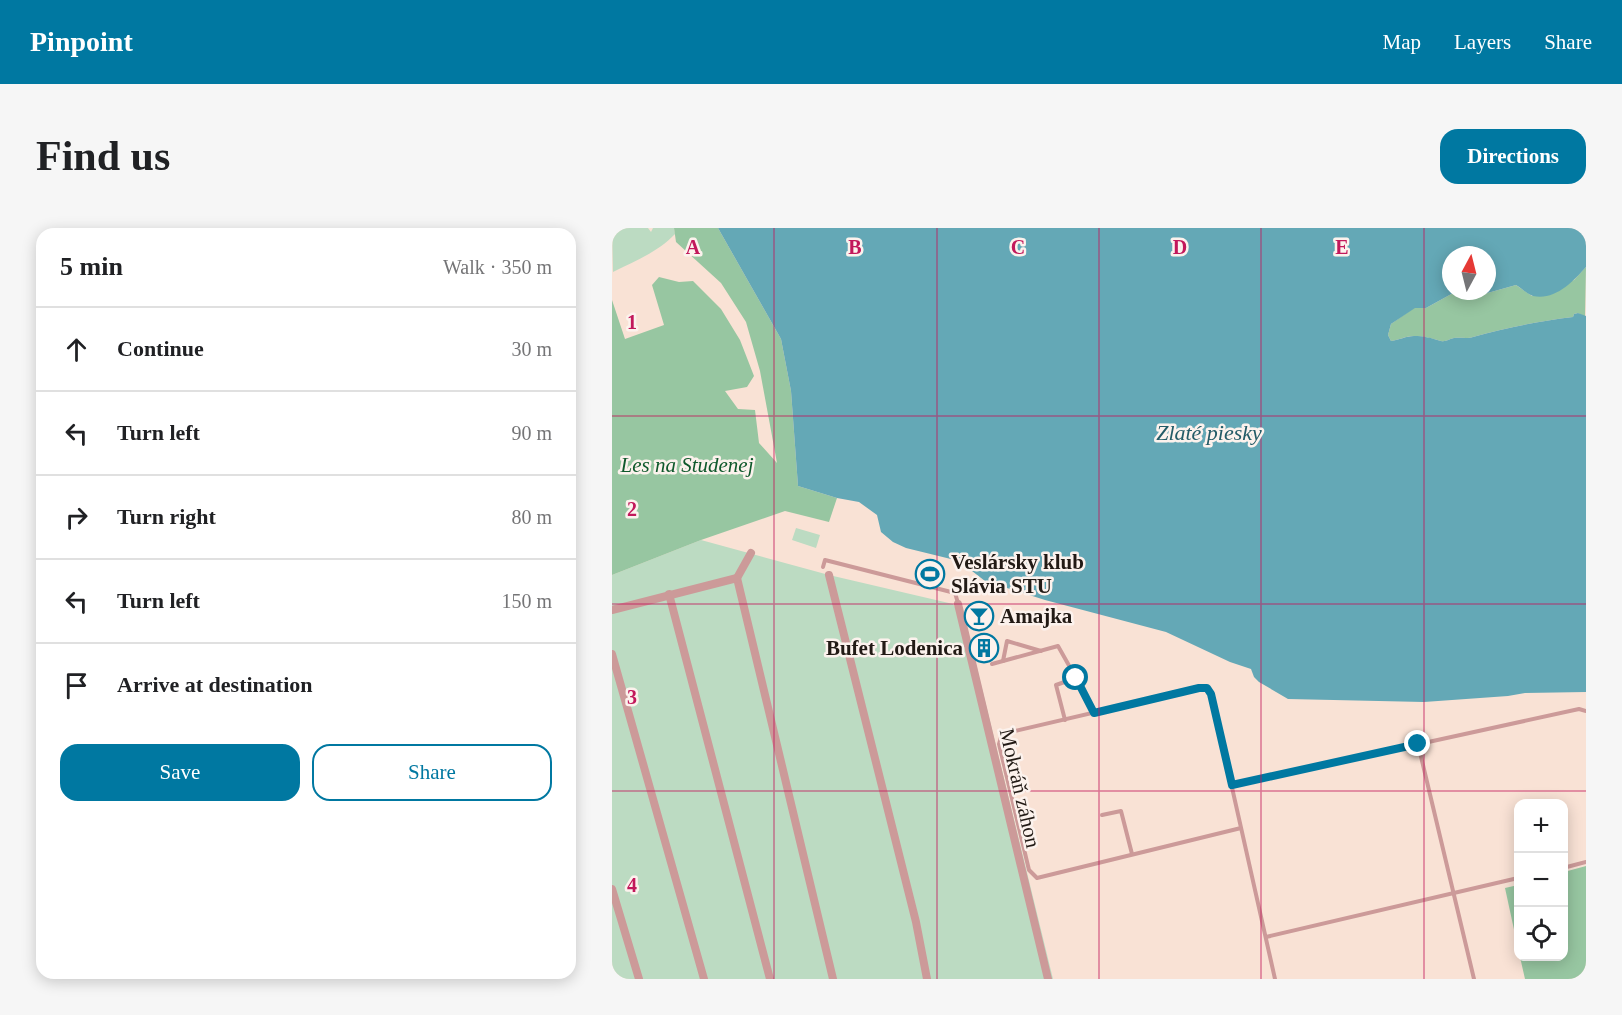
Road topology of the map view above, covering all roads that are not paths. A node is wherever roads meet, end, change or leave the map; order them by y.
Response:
1 (751, 553) dead end
2 (823, 567) dead end
3 (829, 575) dead end
4 (737, 578) junction
5 (669, 594) junction
6 (958, 604) joint
7 (612, 609) edge
8 (1041, 651) junction
9 (612, 654) edge
10 (1003, 661) junction
11 (992, 664) dead end
12 (1076, 678) junction
13 (1586, 711) edge
14 (1094, 713) junction
15 (1065, 720) junction
16 (1418, 744) junction
17 (1232, 785) junction
18 (1102, 815) dead end
19 (1241, 828) junction
20 (1132, 854) junction
21 (1586, 862) edge
22 (1568, 867) edge
23 (1514, 879) edge
24 (612, 889) edge
25 (1454, 893) junction
26 (1266, 937) junction
27 (639, 979) edge
28 (704, 979) edge
29 (770, 979) edge
30 (833, 979) edge
31 (927, 979) edge
32 (1048, 979) edge
33 (1275, 979) edge
34 (1474, 979) edge

1 - 4 street
2 - 6 lane
3 - 31 street
4 - 5 street
4 - 30 street
5 - 7 street
5 - 29 street
6 - 32 street, Mokráň záhon
8 - 10 lane
8 - 10 lane
8 - 12 lane
9 - 28 street
10 - 11 lane
12 - 14 lane
12 - 15 lane
13 - 16 lane
14 - 15 lane
14 - 17 lane
15 - 20 lane
16 - 17 lane
16 - 25 lane
17 - 19 lane
18 - 20 lane
19 - 20 lane
19 - 26 lane
21 - 22 lane
23 - 25 lane
24 - 27 street
25 - 26 lane
25 - 34 lane
26 - 33 lane

